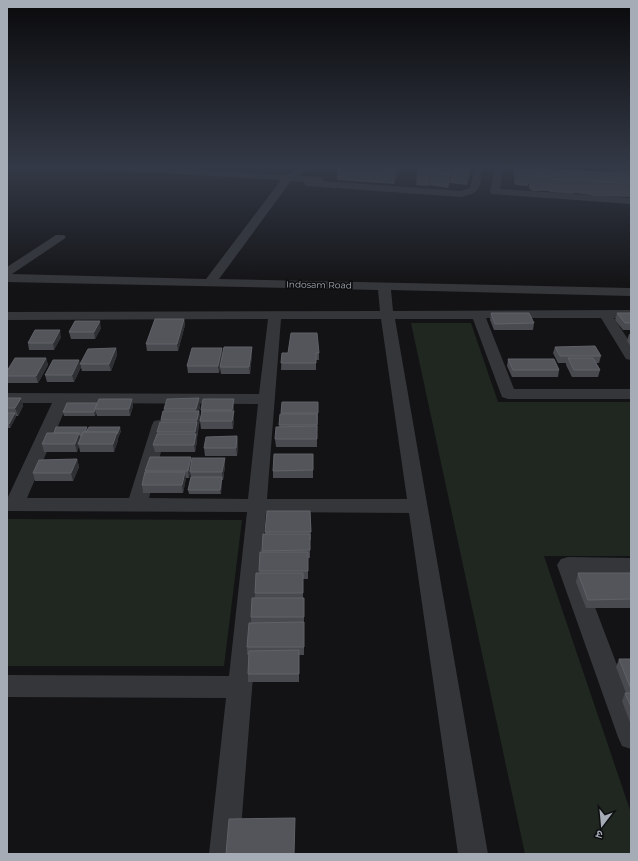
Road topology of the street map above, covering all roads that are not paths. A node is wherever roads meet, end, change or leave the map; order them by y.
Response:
1 (266, 207) edge
2 (60, 237) dead end
3 (7, 272) edge
4 (7, 278) edge
5 (210, 282) junction
6 (384, 286) junction
7 (631, 292) edge
8 (275, 314) junction
9 (387, 314) junction
10 (478, 314) junction
11 (605, 314) junction
12 (631, 314) edge
13 (7, 316) edge
14 (631, 356) edge
15 (631, 394) edge
16 (7, 398) edge
17 (62, 398) junction
18 (168, 398) junction
19 (267, 398) junction
20 (11, 504) edge
21 (137, 505) junction
22 (257, 505) junction
23 (417, 506) junction
24 (631, 566) edge
25 (7, 686) edge
26 (239, 688) junction
27 (631, 737) edge
28 (224, 854) edge
29 (473, 854) edge

1 - 5 street
2 - 3 street
4 - 5 street, Indosam Road
5 - 6 street, Indosam Road
6 - 7 street, Indosam Road
6 - 9 street
8 - 9 street
8 - 13 street
8 - 19 street
9 - 10 street
9 - 23 street
10 - 11 street
10 - 15 street
11 - 12 street
11 - 14 street
16 - 17 street
17 - 18 street
17 - 20 street
18 - 19 street
18 - 21 street
19 - 22 street
20 - 21 street
21 - 22 street
22 - 23 street
22 - 26 street
23 - 29 street
24 - 27 street
25 - 26 street
26 - 28 street

